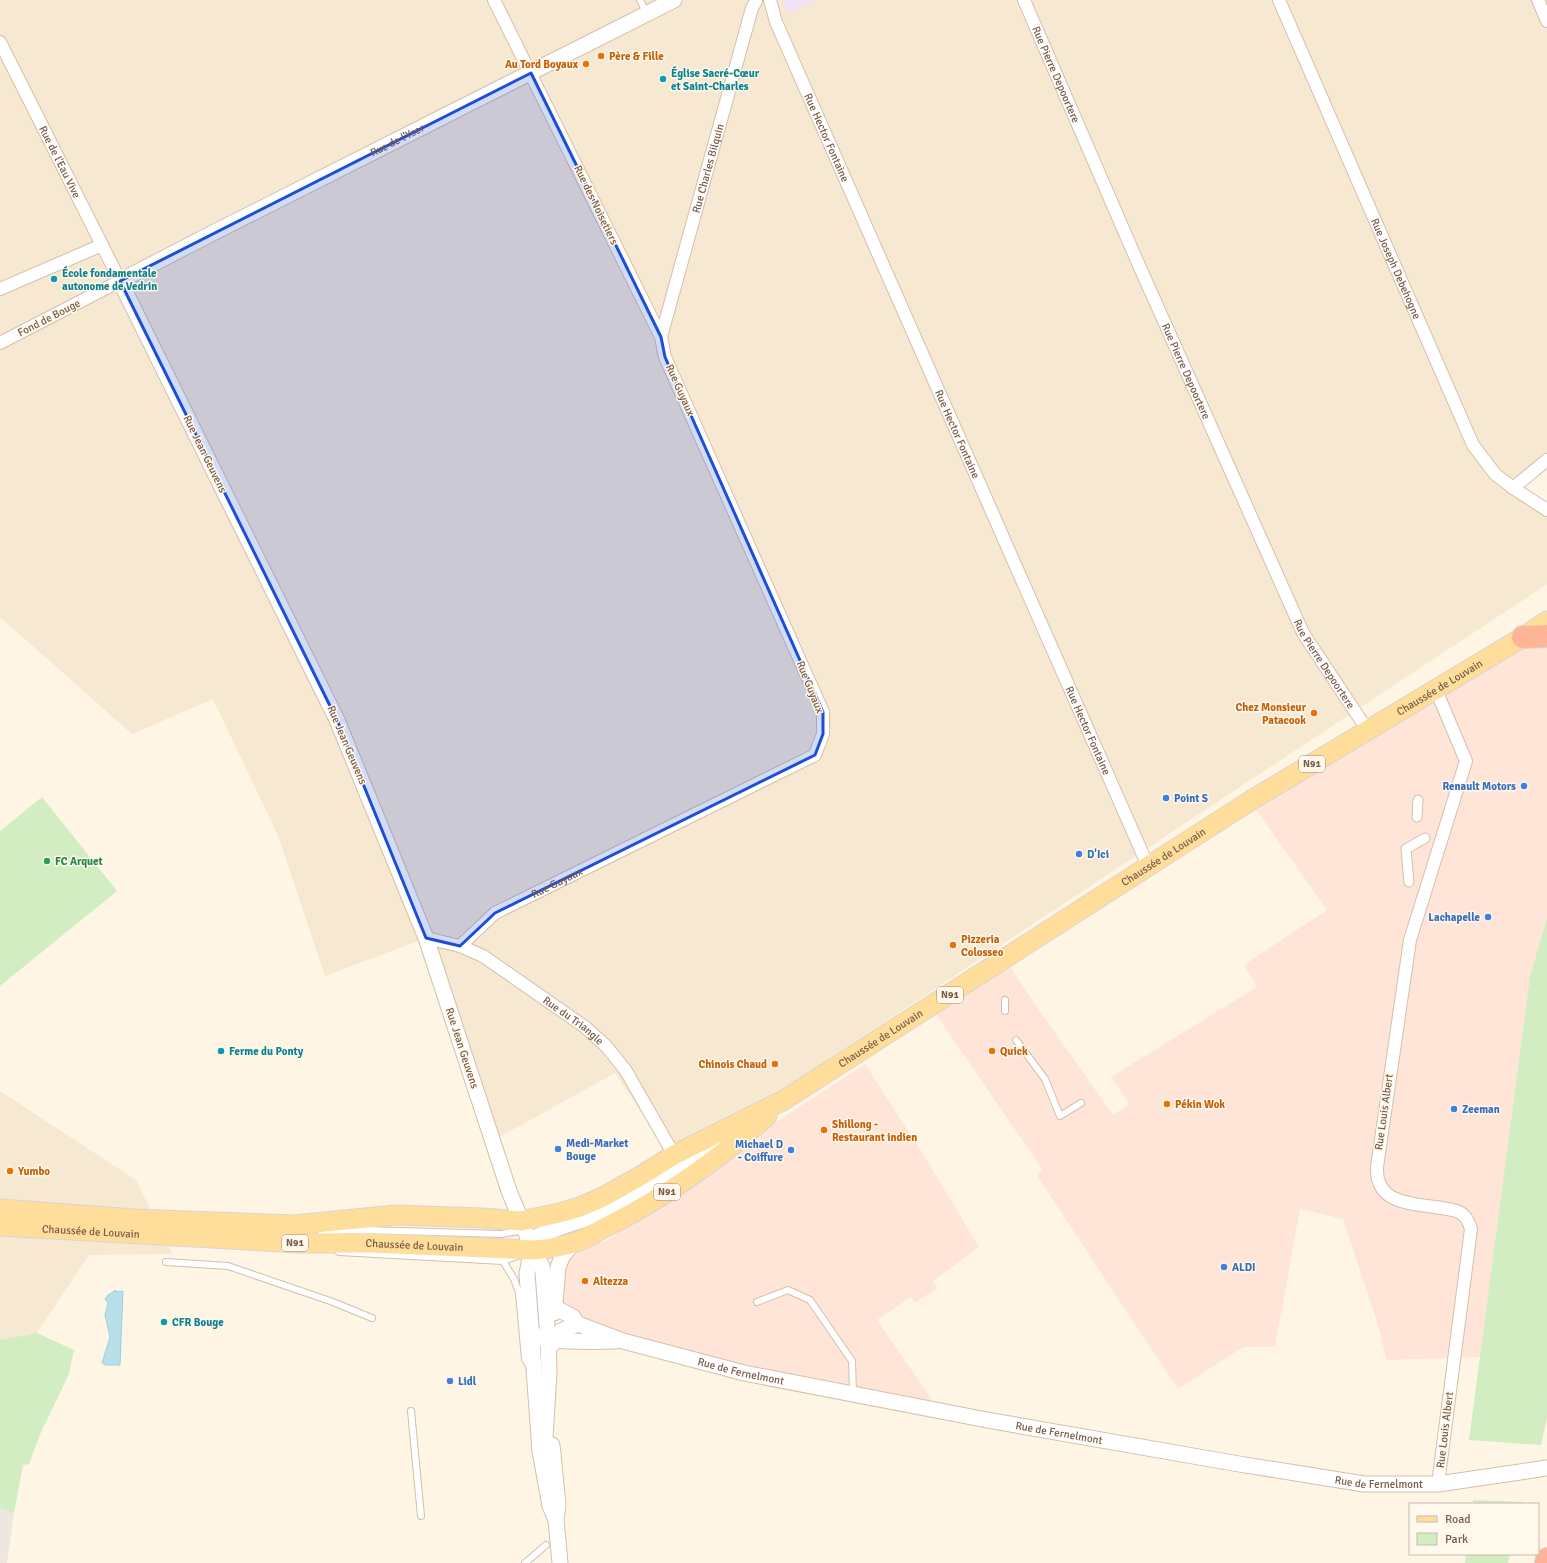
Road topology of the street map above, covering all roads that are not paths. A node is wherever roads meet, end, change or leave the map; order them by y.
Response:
1 (494, 0) edge
2 (640, 0) edge
3 (674, 0) edge
4 (756, 0) edge
5 (770, 0) edge
6 (1024, 0) edge
7 (1279, 0) edge
8 (1538, 0) edge
9 (647, 14) junction
10 (1547, 21) edge
11 (0, 42) edge
12 (530, 73) junction
13 (102, 245) junction
14 (120, 281) junction
15 (0, 289) edge
16 (662, 337) junction
17 (0, 343) edge
18 (1547, 460) edge
19 (1513, 488) junction
20 (1547, 510) edge
21 (1547, 621) edge
22 (1547, 636) edge
23 (1523, 637) junction
24 (1436, 690) junction
25 (1368, 731) junction
26 (1418, 800) dead end
27 (1417, 817) dead end
28 (1425, 838) dead end
29 (1148, 866) junction
30 (1408, 882) dead end
31 (426, 938) junction
32 (460, 946) junction
33 (1005, 1000) dead end
34 (1005, 1011) dead end
35 (1016, 1040) dead end
36 (784, 1100) junction
37 (1081, 1103) dead end
38 (677, 1157) junction
39 (606, 1203) dead end
40 (0, 1209) edge
41 (562, 1219) dead end
42 (0, 1226) edge
43 (104, 1226) dead end
44 (526, 1226) junction
45 (133, 1228) junction
46 (310, 1232) dead end
47 (573, 1243) junction
48 (481, 1249) junction
49 (303, 1250) dead end
50 (532, 1250) junction
51 (334, 1252) dead end
52 (503, 1261) junction
53 (166, 1262) dead end
54 (528, 1287) junction
55 (757, 1302) dead end
56 (550, 1307) junction
57 (372, 1318) dead end
58 (578, 1324) junction
59 (623, 1341) junction
60 (551, 1343) junction
61 (534, 1377) junction
62 (853, 1394) junction
63 (411, 1410) dead end
64 (1547, 1468) edge
65 (1438, 1484) junction
66 (420, 1516) dead end
67 (556, 1520) junction
68 (546, 1545) dead end
69 (1547, 1559) edge
70 (525, 1563) edge
71 (560, 1563) edge
72 (1546, 1563) edge

1 - 12 street, Rue des Noisetiers
2 - 9 lane
3 - 9 street, Rue de l'Yser
4 - 5 street
4 - 16 street, Rue Charles Bilquin
5 - 29 street, Rue Hector Fontaine
6 - 25 street, Rue Pierre Depoortere
7 - 19 street, Rue Joseph Debehogne
8 - 10 street
9 - 12 street, Rue de l'Yser
11 - 13 street, Rue de l'Eau Vive
12 - 14 street, Rue de l'Yser
12 - 16 street, Rue des Noisetiers
13 - 14 street, Rue de l'Eau Vive
13 - 15 street
14 - 17 street, Fond de Bouge
14 - 31 street, Rue Jean Geuvens
16 - 32 street, Rue Guyaux
18 - 19 street
19 - 20 street, Rue Joseph Debehogne
21 - 23 main road, Chaussée de Louvain / N91
22 - 23 highway
23 - 24 main road, Chaussée de Louvain / N91
24 - 25 main road, Chaussée de Louvain / N91
24 - 65 street, Rue Louis Albert
25 - 29 main road, Chaussée de Louvain / N91
26 - 27 street
28 - 30 street
29 - 36 main road, Chaussée de Louvain / N91
31 - 32 street, Rue du Triangle
31 - 44 street, Rue Jean Geuvens
32 - 38 street, Rue du Triangle
33 - 34 lane
35 - 37 lane
36 - 38 main road, Chaussée de Louvain / N91
36 - 47 main road, Chaussée de Louvain / N91
36 - 50 street
38 - 44 main road, Chaussée de Louvain / N91
39 - 41 lane
40 - 44 main road, Chaussée de Louvain / N91
42 - 45 main road, Chaussée de Louvain / N91
43 - 45 lane
44 - 46 lane, Chaussée de Louvain / N91
44 - 48 street
44 - 50 street, Rue Jean Geuvens
45 - 48 main road, Chaussée de Louvain / N91
45 - 49 lane
47 - 50 main road, Chaussée de Louvain / N91
47 - 56 street
48 - 50 main road, Chaussée de Louvain / N91
50 - 52 lane
50 - 54 street
50 - 56 street, Rue Jean Geuvens
51 - 52 lane
52 - 61 lane
53 - 57 lane
54 - 60 street
54 - 61 street
55 - 62 lane
56 - 58 street, Rue de Fernelmont
56 - 60 street
58 - 59 street, Rue de Fernelmont
58 - 60 street
59 - 60 street
59 - 62 street, Rue de Fernelmont
60 - 61 street
60 - 67 street
61 - 67 street
62 - 65 street, Rue de Fernelmont
63 - 66 lane
64 - 65 street, Rue de Fernelmont
67 - 71 street
68 - 70 lane
69 - 72 highway

